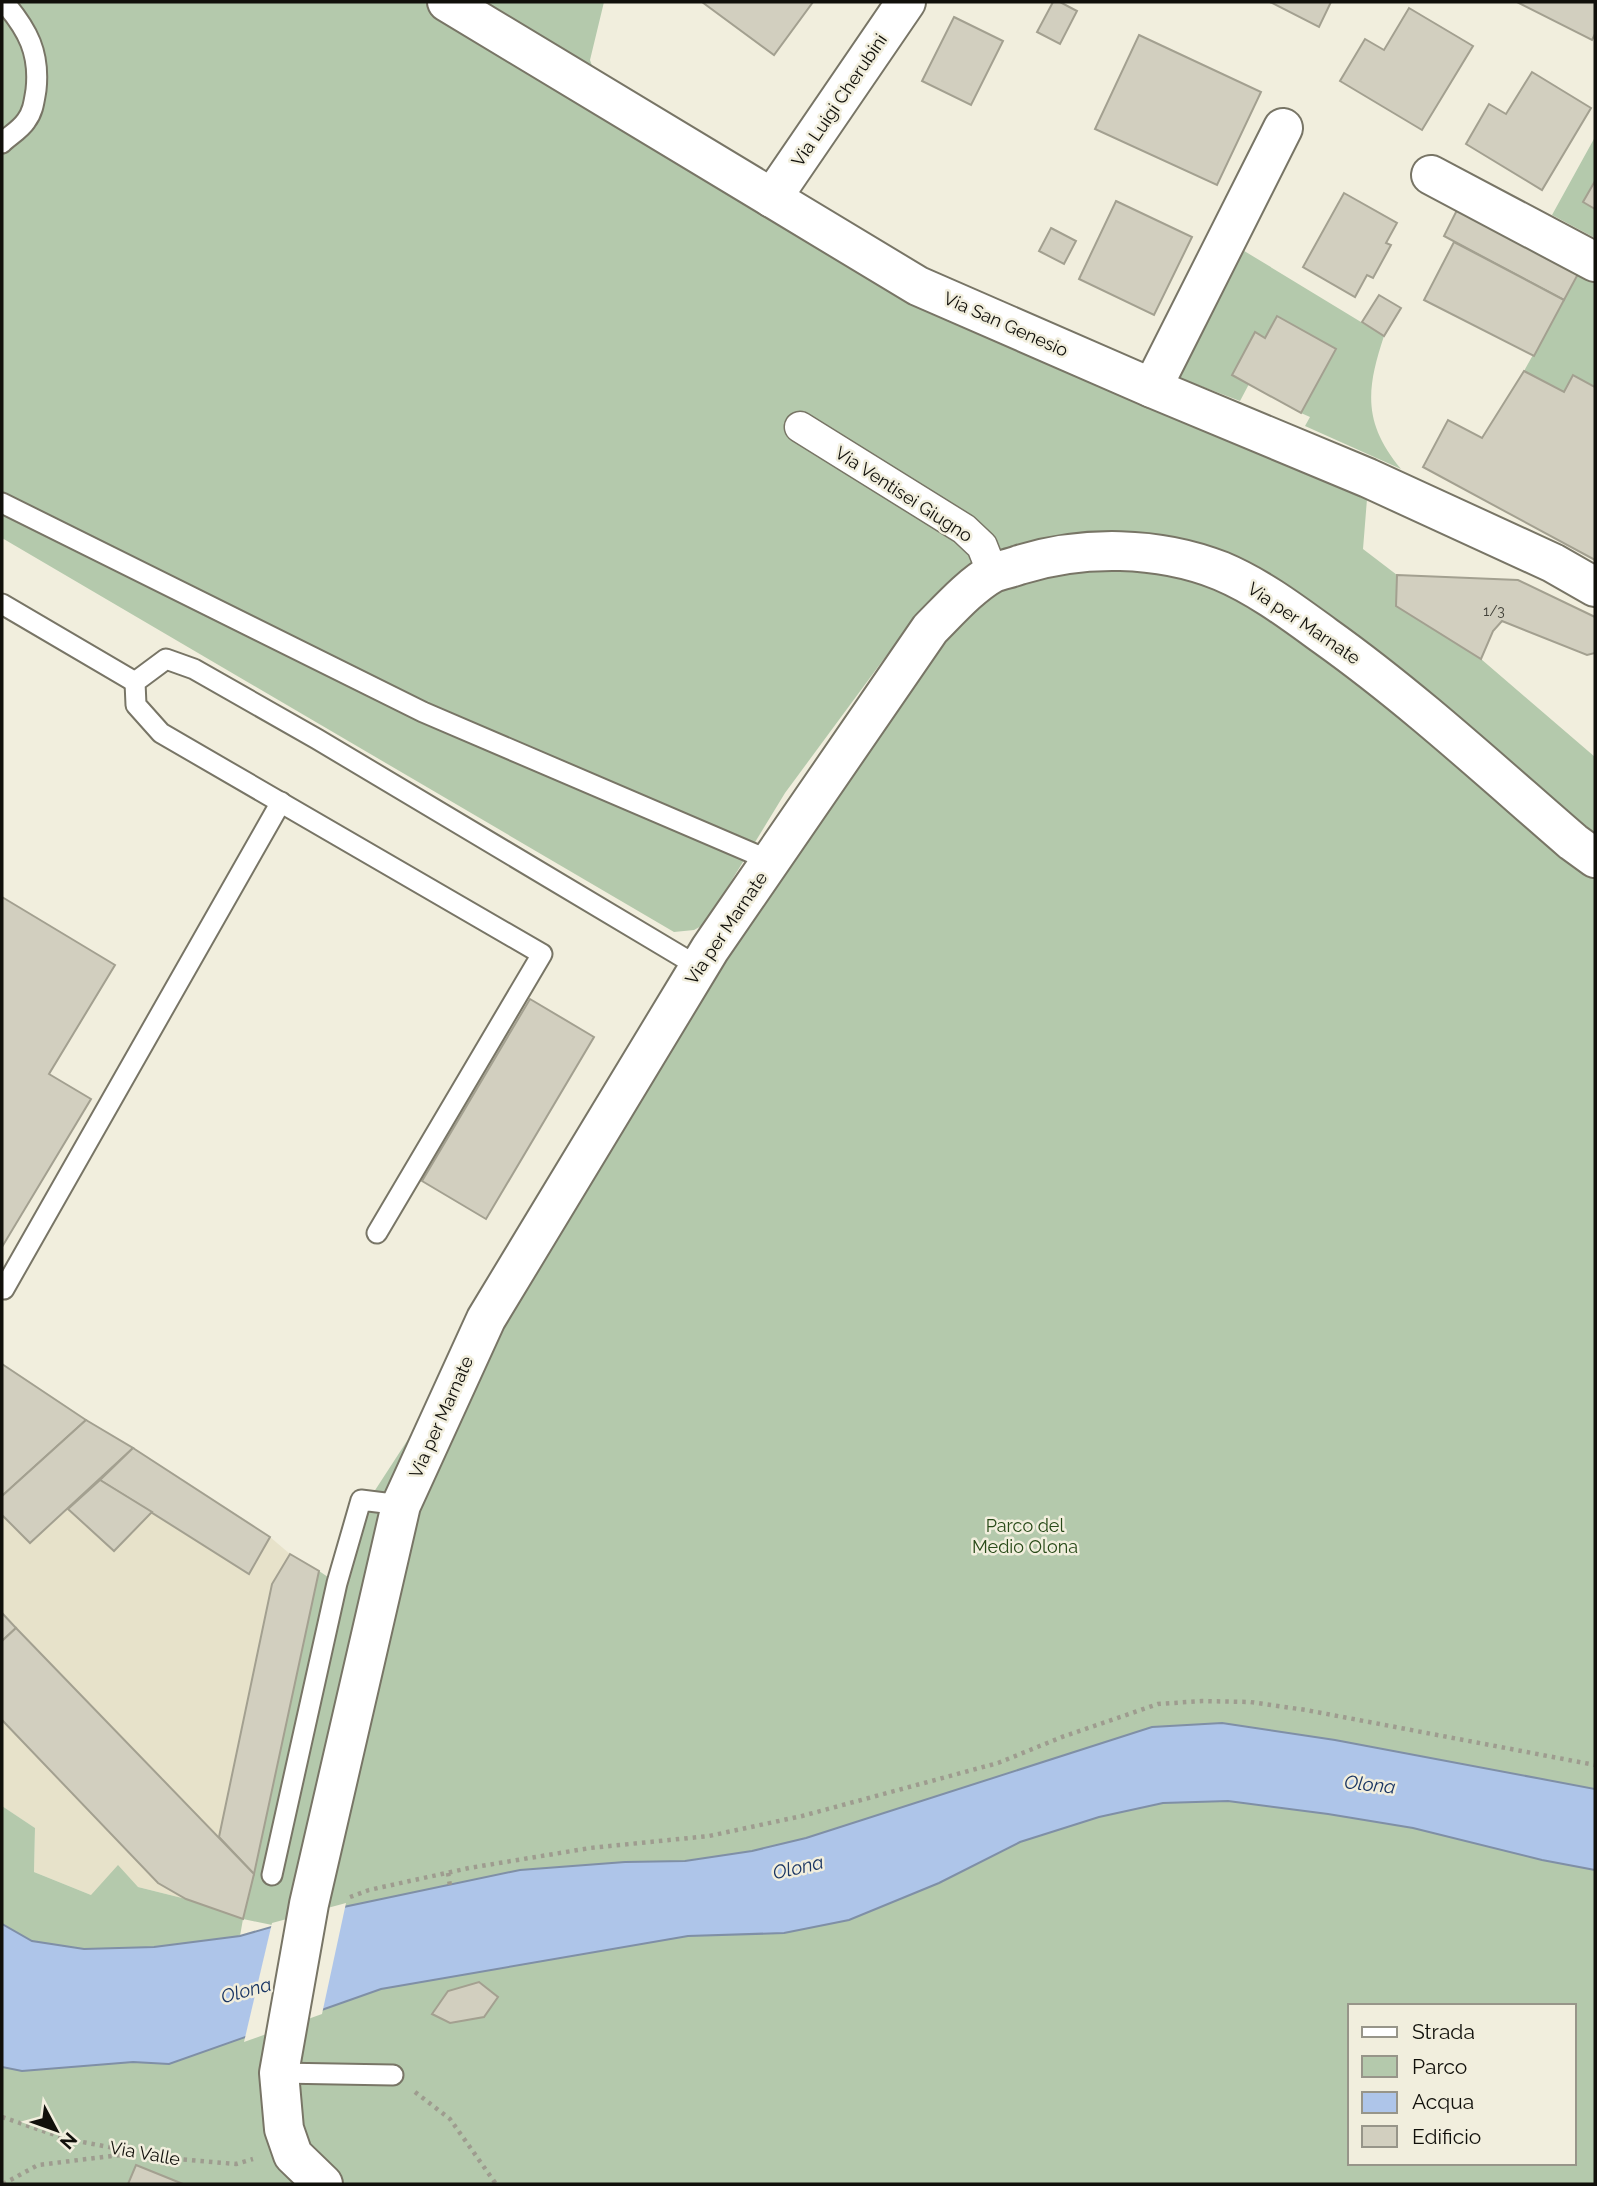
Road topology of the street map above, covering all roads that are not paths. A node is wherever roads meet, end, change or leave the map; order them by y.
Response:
1 (4, 2) edge
2 (447, 2) edge
3 (906, 2) edge
4 (1283, 128) dead end
5 (2, 143) edge
6 (1431, 175) dead end
7 (772, 198) junction
8 (1595, 262) edge
9 (1152, 388) junction
10 (800, 427) dead end
11 (2, 502) edge
12 (993, 574) junction
13 (1595, 587) edge
14 (2, 604) edge
15 (135, 682) junction
16 (281, 802) junction
17 (1595, 858) edge
18 (771, 861) junction
19 (699, 967) junction
20 (377, 1233) dead end
21 (2, 1287) edge
22 (401, 1505) junction
23 (272, 1875) dead end
24 (279, 2073) junction
25 (393, 2075) road end
26 (323, 2184) edge

1 - 5 lane
2 - 7 street, Via San Genesio
3 - 7 street, Via Luigi Cherubini
4 - 9 street
6 - 8 street
7 - 9 street, Via San Genesio
9 - 13 street, Via San Genesio
10 - 12 street, Via Ventisei Giugno
11 - 18 lane
12 - 17 street, Via per Marnate
12 - 18 street, Via per Marnate
14 - 15 lane
15 - 16 lane
15 - 19 lane
16 - 20 lane
16 - 21 lane
18 - 19 street, Via per Marnate
19 - 22 street, Via per Marnate
22 - 23 lane
22 - 24 street, Via per Marnate
24 - 25 lane
24 - 26 street

